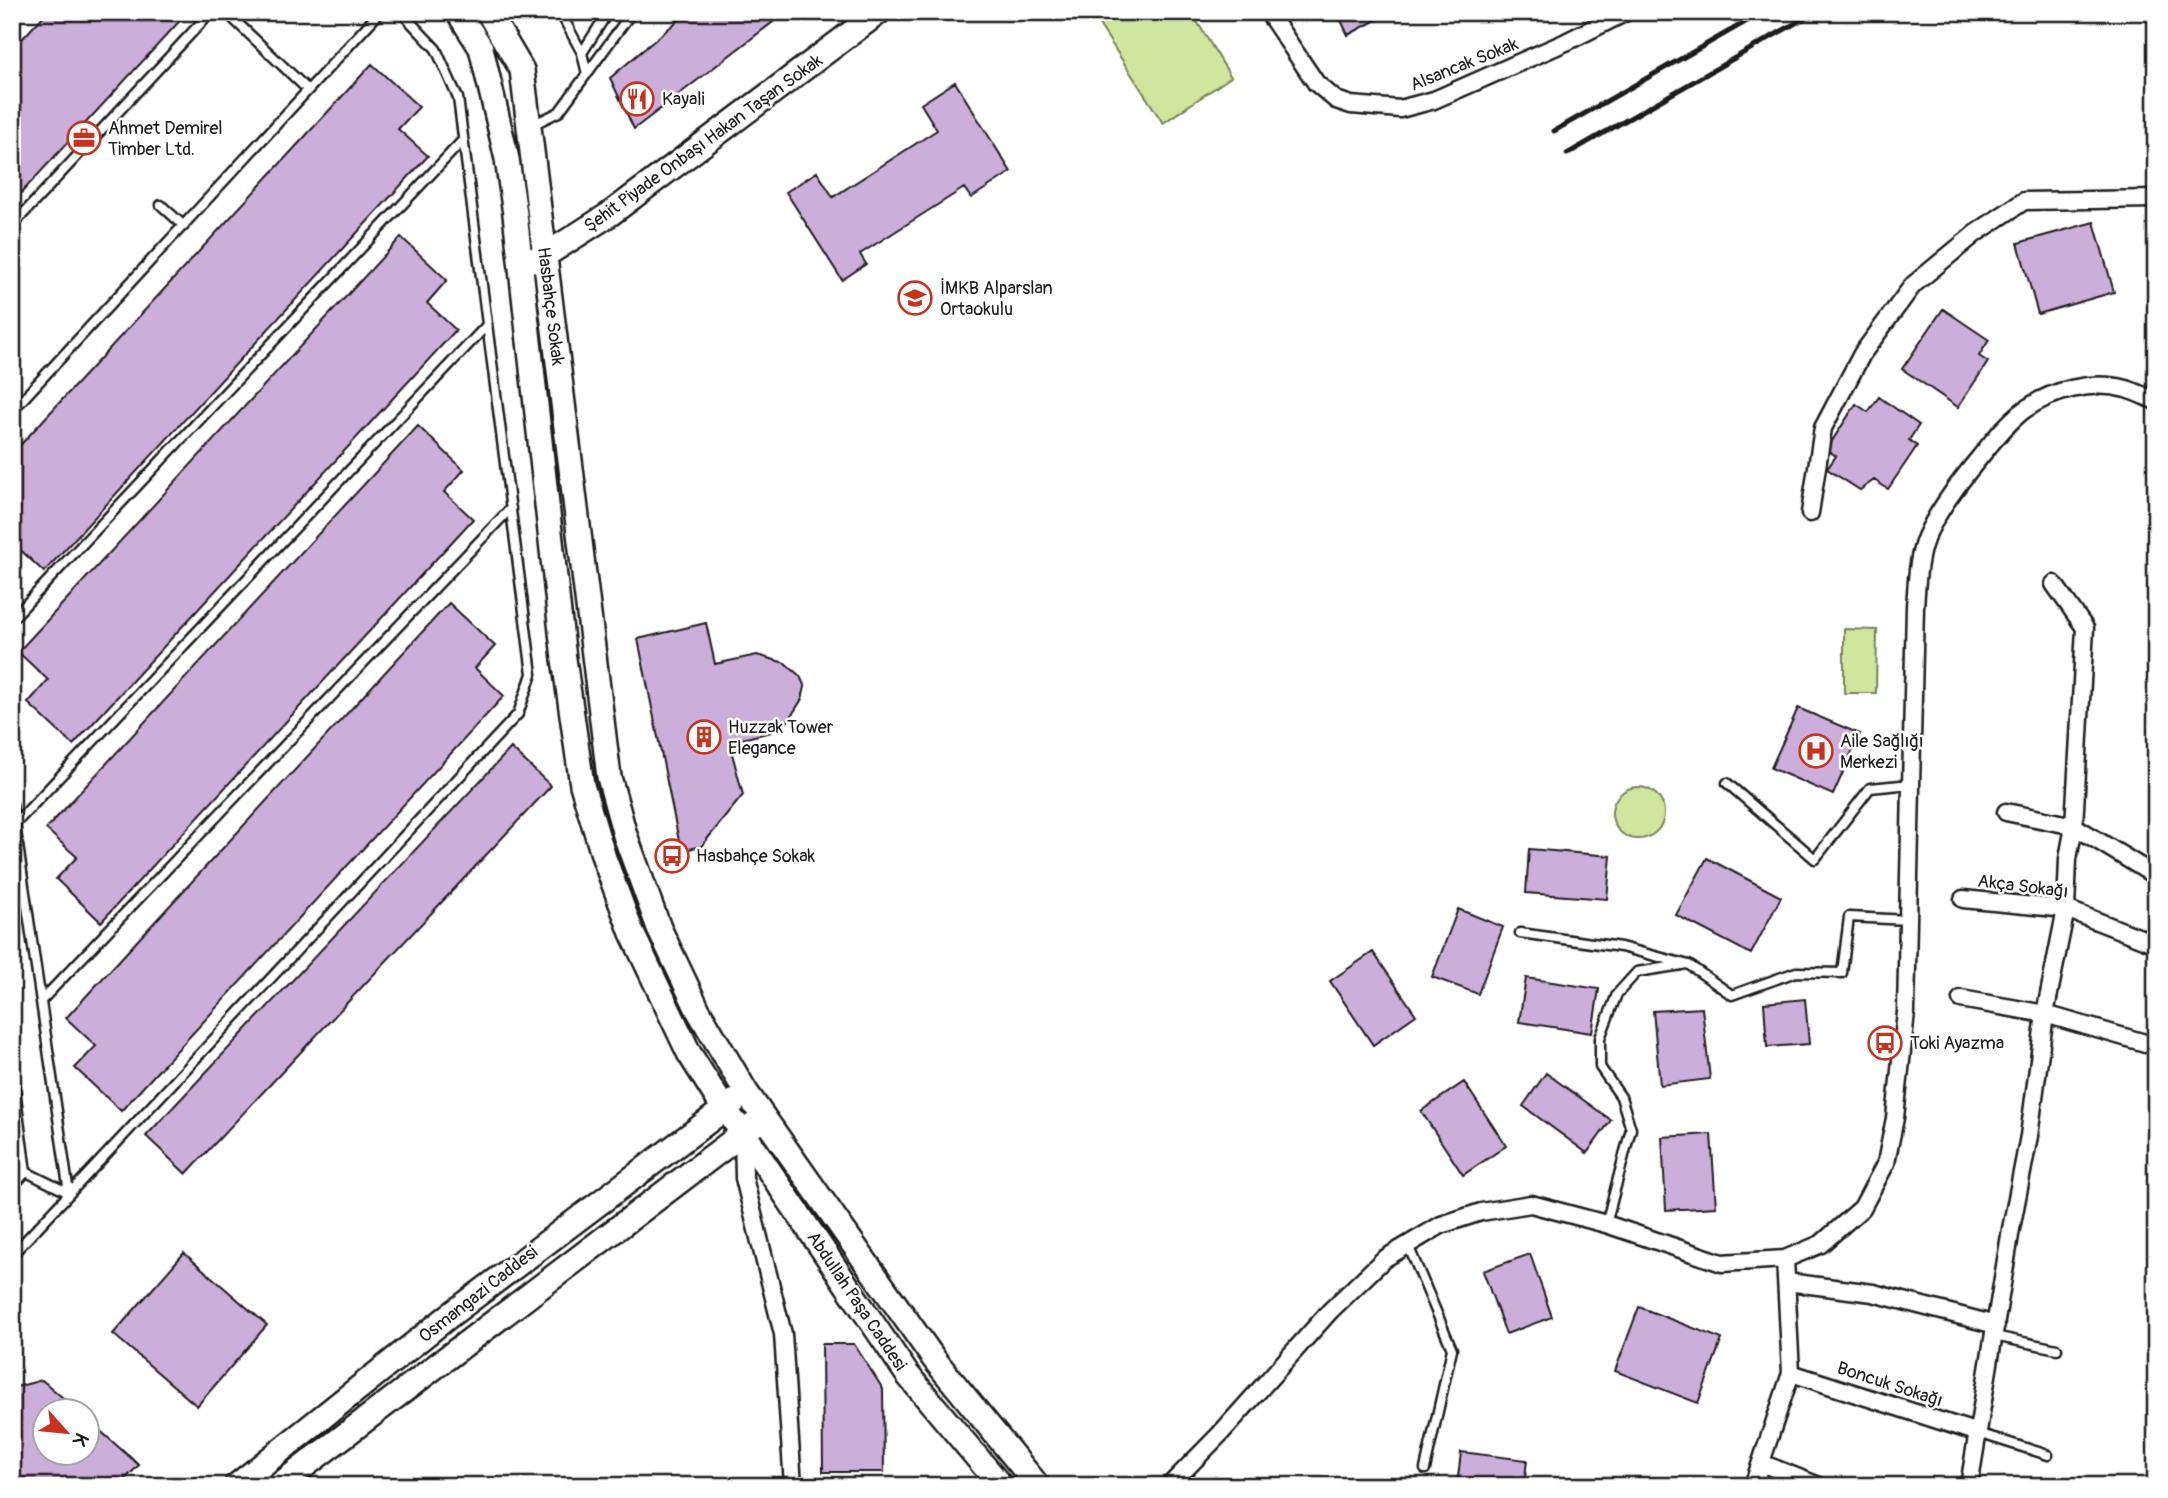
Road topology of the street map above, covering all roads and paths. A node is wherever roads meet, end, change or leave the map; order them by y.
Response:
1 (18, 12) edge
2 (211, 12) edge
3 (226, 12) edge
4 (380, 12) edge
5 (401, 12) edge
6 (458, 12) edge
7 (488, 12) edge
8 (560, 12) edge
9 (608, 12) edge
10 (632, 12) edge
11 (879, 12) edge
12 (1268, 12) edge
13 (1626, 12) edge
14 (12, 18) edge
15 (582, 53) junction
16 (587, 74) junction
17 (308, 90) junction
18 (530, 126) junction
19 (463, 140) junction
20 (2156, 199) edge
21 (161, 205) dead end
22 (12, 226) edge
23 (184, 226) junction
24 (544, 256) junction
25 (520, 264) junction
26 (487, 325) junction
27 (2156, 401) edge
28 (12, 411) edge
29 (511, 508) junction
30 (1810, 513) dead end
31 (2054, 584) dead end
32 (12, 619) edge
33 (1727, 783) dead end
34 (1911, 785) junction
35 (12, 804) edge
36 (2006, 812) dead end
37 (15, 824) junction
38 (2074, 826) junction
39 (2154, 875) dead end
40 (1963, 899) dead end
41 (2066, 909) junction
42 (1908, 920) junction
43 (1520, 933) dead end
44 (2156, 944) edge
45 (1689, 965) junction
46 (1961, 999) dead end
47 (41, 1001) junction
48 (2045, 1014) junction
49 (2145, 1043) dead end
50 (12, 1068) edge
51 (746, 1093) junction
52 (724, 1109) junction
53 (764, 1117) junction
54 (743, 1132) junction
55 (12, 1165) edge
56 (26, 1172) junction
57 (12, 1187) edge
58 (69, 1193) junction
59 (1606, 1224) junction
60 (1408, 1245) junction
61 (12, 1255) edge
62 (1785, 1259) junction
63 (1787, 1282) junction
64 (1995, 1331) junction
65 (2057, 1349) dead end
66 (1791, 1373) junction
67 (1978, 1433) junction
68 (2048, 1455) dead end
69 (1761, 1463) junction
70 (1425, 1469) dead end
71 (236, 1486) edge
72 (278, 1486) edge
73 (793, 1486) edge
74 (1001, 1486) edge
75 (1038, 1486) edge
76 (1169, 1486) edge
77 (1754, 1486) edge
78 (1819, 1486) edge
79 (1969, 1486) edge

1 - 14 lane
2 - 22 lane
3 - 17 lane
4 - 17 lane
5 - 19 lane
6 - 25 main road, Hasbahçe Sokak
7 - 18 main road, Hasbahçe Sokak
8 - 15 lane
9 - 15 lane
10 - 16 lane
11 - 24 main road, Şehit Piyade Onbaşı Hakan Taşan Sokak
12 - 13 street, Alsancak Sokak
15 - 16 lane
16 - 18 lane
17 - 23 lane
18 - 24 main road, Hasbahçe Sokak
19 - 26 lane
19 - 32 lane
20 - 30 street
21 - 23 lane
23 - 28 lane
24 - 25 main road, Şehit Piyade Onbaşı Hakan Taşan Sokak
24 - 51 main road, Hasbahçe Sokak
25 - 52 main road, Hasbahçe Sokak
26 - 29 lane
26 - 37 lane
27 - 34 street
29 - 47 lane
29 - 58 lane
31 - 38 street
33 - 34 lane
34 - 42 street
35 - 37 lane
36 - 38 street
37 - 47 lane
38 - 39 street
38 - 41 street
40 - 41 street, Akça Sokağı
41 - 44 street, Akça Sokağı
41 - 48 street
42 - 45 lane
42 - 62 street
43 - 45 lane
45 - 59 lane
46 - 48 street
47 - 58 lane
48 - 49 street
48 - 64 street
50 - 56 lane
51 - 52 main road, Osmangazi Caddesi
51 - 53 main road, Hasbahçe Sokak
52 - 54 main road, Abdullah Paşa Caddesi
52 - 71 main road, Osmangazi Caddesi
53 - 54 main road, Osmangazi Caddesi
53 - 75 main road, Abdullah Paşa Caddesi
54 - 72 main road, Osmangazi Caddesi
54 - 73 street
54 - 74 main road, Abdullah Paşa Caddesi
55 - 56 lane
56 - 57 lane
56 - 58 lane
58 - 61 lane
59 - 60 street
59 - 62 street
60 - 70 lane
60 - 76 street
62 - 63 street
63 - 64 street
63 - 66 street
64 - 65 lane
64 - 67 street
66 - 67 street, Boncuk Sokağı
66 - 69 street
67 - 68 lane
67 - 79 street
69 - 77 street
69 - 78 street

